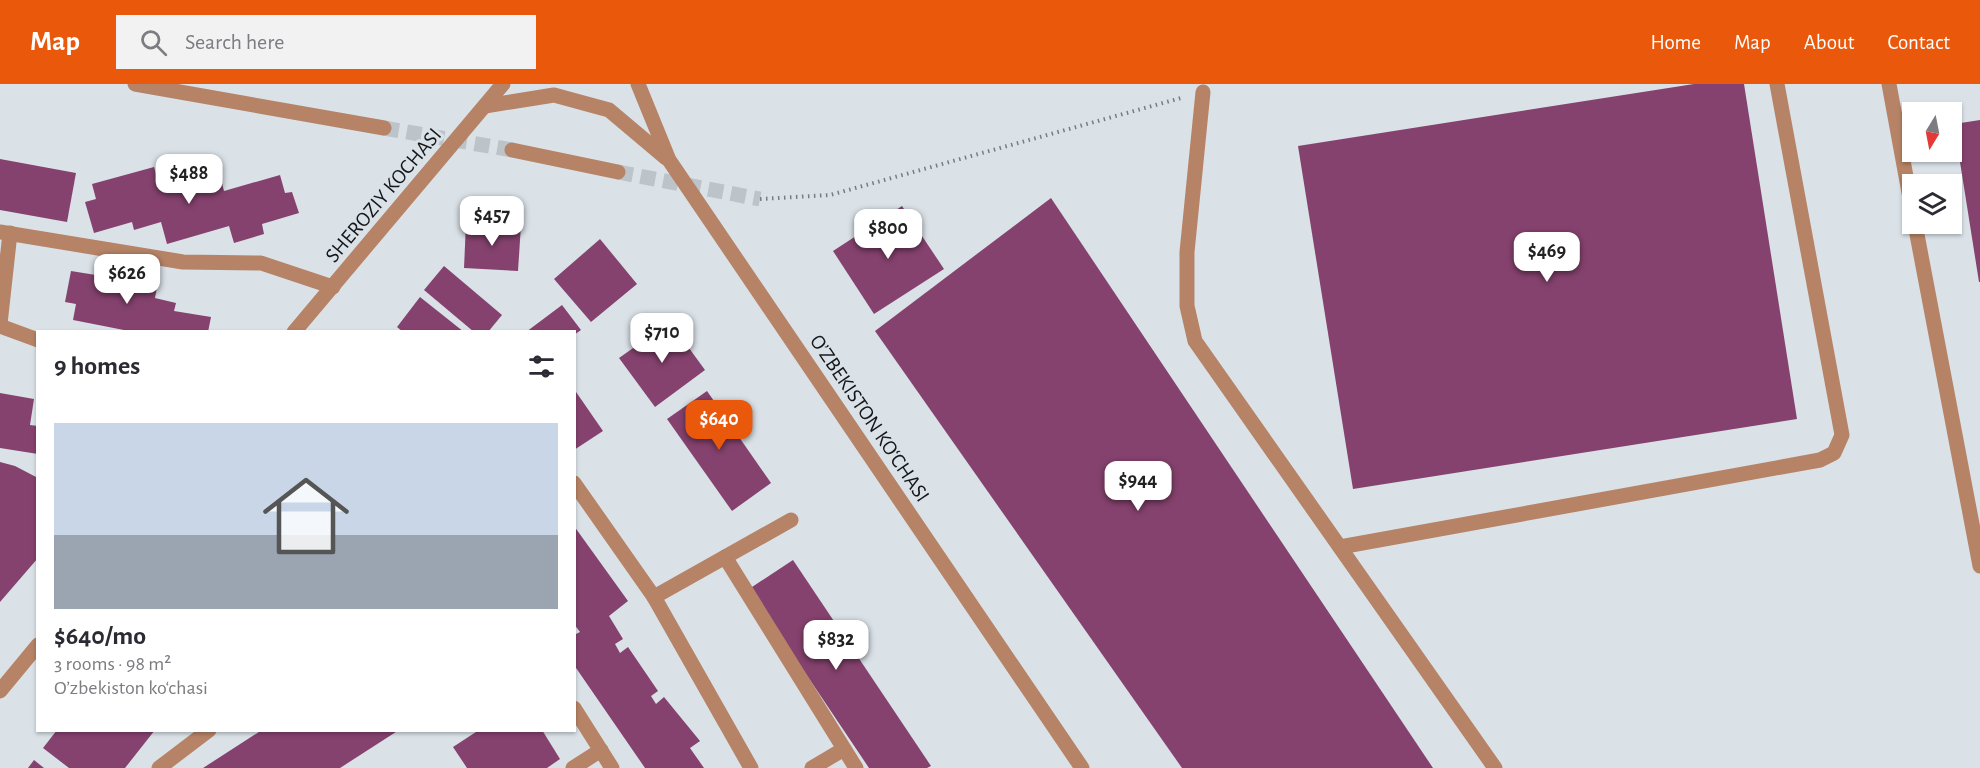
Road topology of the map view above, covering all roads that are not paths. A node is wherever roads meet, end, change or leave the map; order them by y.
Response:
1 (135, 84) edge
2 (503, 84) edge
3 (638, 84) edge
4 (1777, 84) edge
5 (1889, 84) edge
6 (1203, 92) road end
7 (485, 106) junction
8 (384, 128) tunnel mouth
9 (512, 150) tunnel mouth
10 (669, 160) junction
11 (618, 172) tunnel mouth
12 (1906, 174) edge
13 (5, 232) edge
14 (1917, 234) edge
15 (333, 287) junction
16 (0, 325) edge
17 (296, 330) edge
18 (36, 338) edge
19 (576, 486) edge
20 (791, 520) dead end
21 (1340, 547) junction
22 (725, 557) junction
23 (1980, 566) edge
24 (654, 597) junction
25 (36, 647) edge
26 (0, 691) edge
27 (576, 711) edge
28 (206, 732) edge
29 (844, 749) junction
30 (601, 750) junction
31 (159, 768) edge
32 (573, 768) edge
33 (612, 768) edge
34 (751, 768) edge
35 (812, 768) edge
36 (856, 768) edge
37 (1082, 768) edge
38 (1495, 768) edge

1 - 8 street
2 - 7 street, SHEROZIY KOCHASI
3 - 10 street, O’ZBEKISTON KO‘CHASI
4 - 21 street
5 - 12 street
6 - 21 street
7 - 10 street
7 - 15 street, SHEROZIY KOCHASI
9 - 11 street
10 - 37 street, O’ZBEKISTON KO‘CHASI
13 - 15 street
13 - 16 street
14 - 23 street
15 - 17 street, SHEROZIY KOCHASI
16 - 18 street
19 - 24 street
20 - 22 street
21 - 38 street
22 - 24 street
22 - 29 street
24 - 34 street
25 - 26 street
27 - 30 street
28 - 31 street
29 - 35 street
29 - 36 street
30 - 32 street
30 - 33 street

